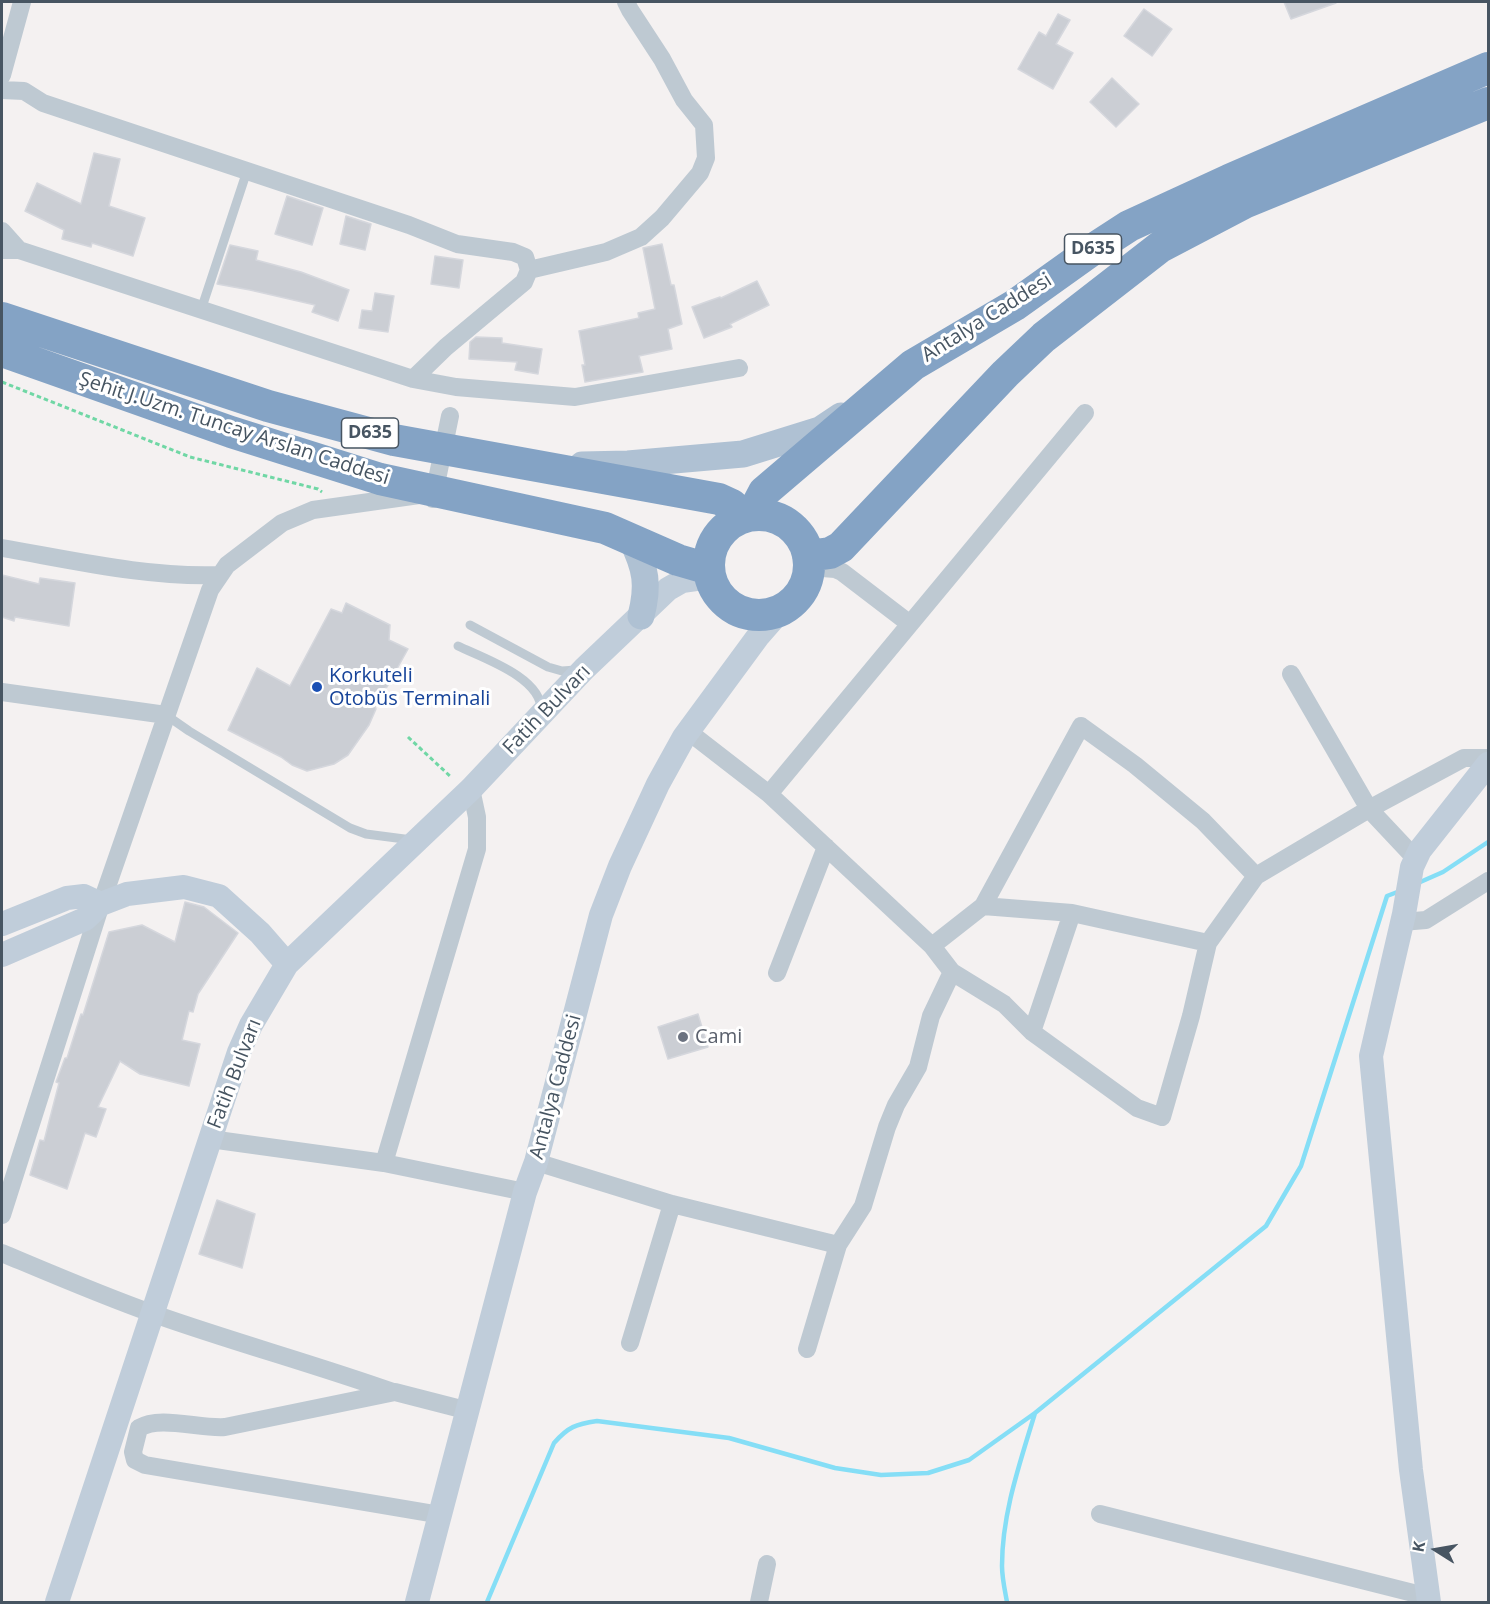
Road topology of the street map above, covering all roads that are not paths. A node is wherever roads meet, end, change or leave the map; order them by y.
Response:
1 (22, 2) edge
2 (626, 2) edge
3 (1488, 69) edge
4 (2, 75) edge
5 (2, 90) edge
6 (1488, 104) edge
7 (247, 171) junction
8 (2, 231) edge
9 (10, 250) edge
10 (529, 270) junction
11 (201, 310) junction
12 (2, 318) edge
13 (2, 351) edge
14 (910, 367) junction
15 (739, 368) dead end
16 (413, 378) junction
17 (1085, 413) dead end
18 (450, 416) dead end
19 (536, 466) junction
20 (437, 500) junction
21 (748, 516) junction
22 (632, 540) junction
23 (2, 548) edge
24 (809, 561) junction
25 (710, 573) junction
26 (220, 575) junction
27 (780, 611) junction
28 (641, 616) junction
29 (909, 624) junction
30 (470, 625) dead end
31 (458, 646) dead end
32 (584, 669) junction
33 (1291, 674) dead end
34 (2, 692) edge
35 (166, 715) junction
36 (540, 717) junction
37 (689, 732) junction
38 (1488, 758) edge
39 (1488, 764) edge
40 (461, 783) junction
41 (769, 794) junction
42 (1370, 809) junction
43 (415, 840) junction
44 (826, 847) junction
45 (1414, 863) junction
46 (1257, 876) junction
47 (1488, 881) edge
48 (101, 904) junction
49 (983, 906) junction
50 (1072, 913) junction
51 (1403, 918) junction
52 (2, 924) edge
53 (1208, 943) junction
54 (932, 946) junction
55 (2, 955) edge
56 (287, 964) junction
57 (952, 972) junction
58 (777, 973) dead end
59 (1032, 1032) junction
60 (210, 1139) junction
61 (536, 1162) junction
62 (384, 1163) junction
63 (525, 1192) junction
64 (672, 1203) junction
65 (2, 1215) edge
66 (838, 1245) junction
67 (2, 1253) edge
68 (152, 1313) junction
69 (630, 1343) dead end
70 (807, 1349) dead end
71 (395, 1392) junction
72 (120, 1411) junction
73 (469, 1411) junction
74 (147, 1424) junction
75 (1100, 1514) dead end
76 (441, 1515) junction
77 (767, 1564) dead end
78 (1429, 1600) edge
79 (57, 1602) edge
80 (417, 1602) edge
81 (759, 1602) edge

1 - 4 street
2 - 10 street
3 - 14 highway, Antalya Caddesi / D635
5 - 7 street
6 - 24 highway, D635
7 - 10 street
7 - 11 lane
8 - 9 street
9 - 11 street
10 - 16 street
11 - 16 street
12 - 19 highway, Şehit J.Uzm. Tuncay Arslan Caddesi / D635
13 - 20 highway, Şehit J.Uzm. Tuncay Arslan Caddesi / D635
14 - 19 main road
14 - 21 highway, Antalya Caddesi / D635
15 - 16 street
17 - 29 street
18 - 20 street
19 - 21 highway, Şehit J.Uzm. Tuncay Arslan Caddesi / D635
20 - 22 highway, Şehit J.Uzm. Tuncay Arslan Caddesi / D635
20 - 26 street
21 - 24 highway, D635
21 - 25 highway, D635
22 - 25 highway, Şehit J.Uzm. Tuncay Arslan Caddesi / D635
22 - 28 main road
23 - 26 street
24 - 27 highway
24 - 29 street
25 - 27 highway
25 - 28 main road, Fatih Bulvarı
26 - 35 street
27 - 37 main road, Antalya Caddesi
28 - 32 main road, Fatih Bulvarı
29 - 41 street
30 - 32 lane
31 - 36 lane
32 - 36 main road, Fatih Bulvarı
33 - 42 street
34 - 35 street
35 - 43 lane
35 - 48 street
36 - 40 main road, Fatih Bulvarı
37 - 41 street
37 - 61 main road, Antalya Caddesi
38 - 42 street
39 - 45 main road
40 - 43 main road, Fatih Bulvarı
40 - 62 street
41 - 44 street
42 - 45 street
42 - 46 street
43 - 56 main road, Fatih Bulvarı
44 - 54 street
44 - 58 street
45 - 51 main road
46 - 49 street
46 - 53 street
47 - 51 street
48 - 52 main road
48 - 55 main road
48 - 56 main road
48 - 65 street
49 - 50 street
49 - 54 street
50 - 53 street
50 - 59 street
51 - 78 main road
53 - 59 street
54 - 57 street
56 - 60 main road, Fatih Bulvarı
57 - 59 street
57 - 66 street
60 - 62 street
60 - 68 main road, Fatih Bulvarı
61 - 63 main road, Antalya Caddesi
61 - 64 street
62 - 63 street
63 - 73 main road, Antalya Caddesi
64 - 66 street
64 - 69 street
66 - 70 street
67 - 68 street
68 - 71 street
68 - 72 main road, Fatih Bulvarı
71 - 73 street
71 - 74 street
72 - 74 street
72 - 79 main road, Fatih Bulvarı
73 - 76 main road, Antalya Caddesi
74 - 76 street
75 - 78 street
76 - 80 main road, Antalya Caddesi
77 - 81 street

